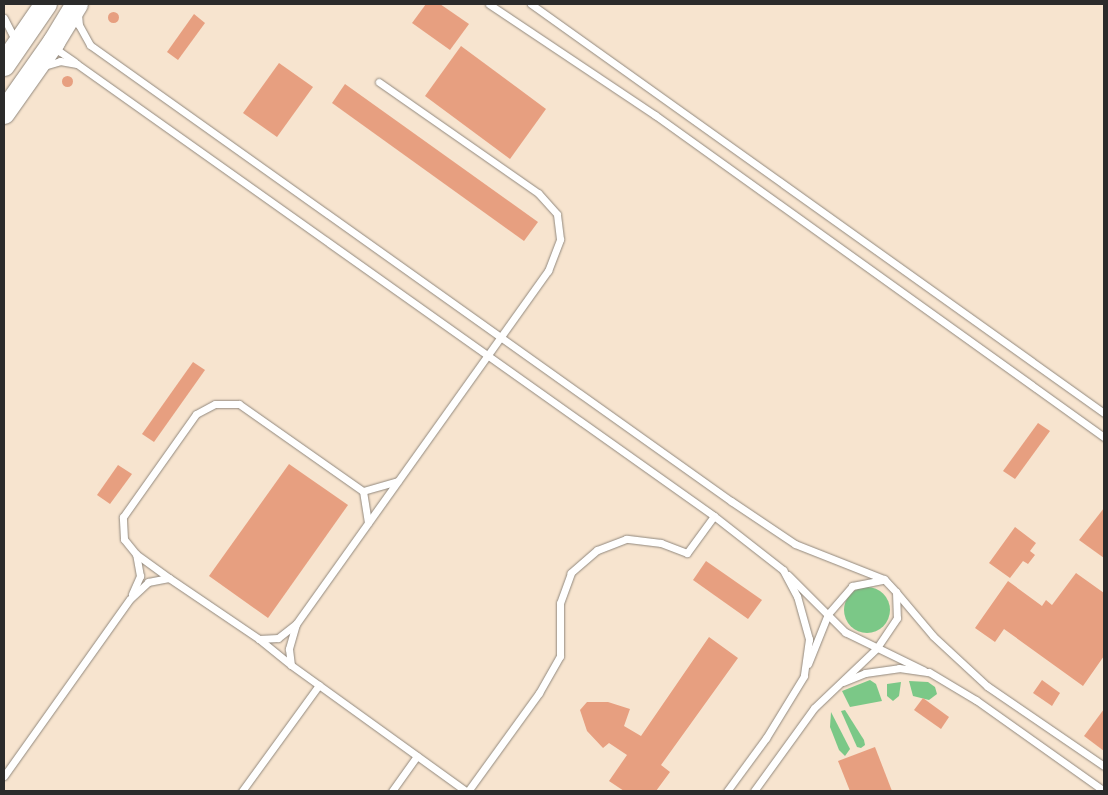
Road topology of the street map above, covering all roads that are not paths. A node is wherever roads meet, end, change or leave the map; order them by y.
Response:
1 (46, 4) edge
2 (77, 4) edge
3 (489, 4) edge
4 (531, 4) edge
5 (4, 18) edge
6 (54, 42) junction
7 (8, 60) edge
8 (77, 64) junction
9 (36, 68) junction
10 (379, 82) dead end
11 (4, 113) edge
12 (500, 335) junction
13 (488, 354) junction
14 (1104, 413) edge
15 (1104, 437) edge
16 (398, 481) junction
17 (363, 491) junction
18 (714, 516) junction
19 (368, 523) junction
20 (136, 554) junction
21 (783, 570) junction
22 (169, 578) junction
23 (884, 580) junction
24 (896, 592) junction
25 (130, 599) junction
26 (828, 614) junction
27 (296, 624) junction
28 (259, 639) junction
29 (877, 648) junction
30 (291, 665) junction
31 (929, 672) junction
32 (804, 676) junction
33 (839, 683) junction
34 (319, 685) junction
35 (417, 756) junction
36 (1104, 766) edge
37 (4, 776) edge
38 (242, 791) edge
39 (392, 791) edge
40 (467, 791) edge
41 (727, 791) edge
42 (754, 791) edge
43 (1104, 791) edge

1 - 7 highway
2 - 6 highway
2 - 12 lane
3 - 15 lane
4 - 14 lane
5 - 7 lane
6 - 8 lane
6 - 9 highway
8 - 9 lane
8 - 13 lane
9 - 11 highway
10 - 12 lane
12 - 13 lane
12 - 23 lane
13 - 16 lane
13 - 18 lane
16 - 17 lane
16 - 19 lane
17 - 19 lane
17 - 20 lane
18 - 21 lane
18 - 40 lane
19 - 27 lane
20 - 22 lane
20 - 25 lane
21 - 26 lane
21 - 32 lane
22 - 25 lane
22 - 28 lane
23 - 24 lane
23 - 26 lane
24 - 29 lane
24 - 36 lane
25 - 37 lane
26 - 29 lane
26 - 32 lane
27 - 28 lane
27 - 30 lane
28 - 30 lane
29 - 31 lane
29 - 33 lane
30 - 34 lane
31 - 33 lane
31 - 43 lane
32 - 41 lane
33 - 42 lane
34 - 35 lane
34 - 38 lane
35 - 39 lane
35 - 40 lane

